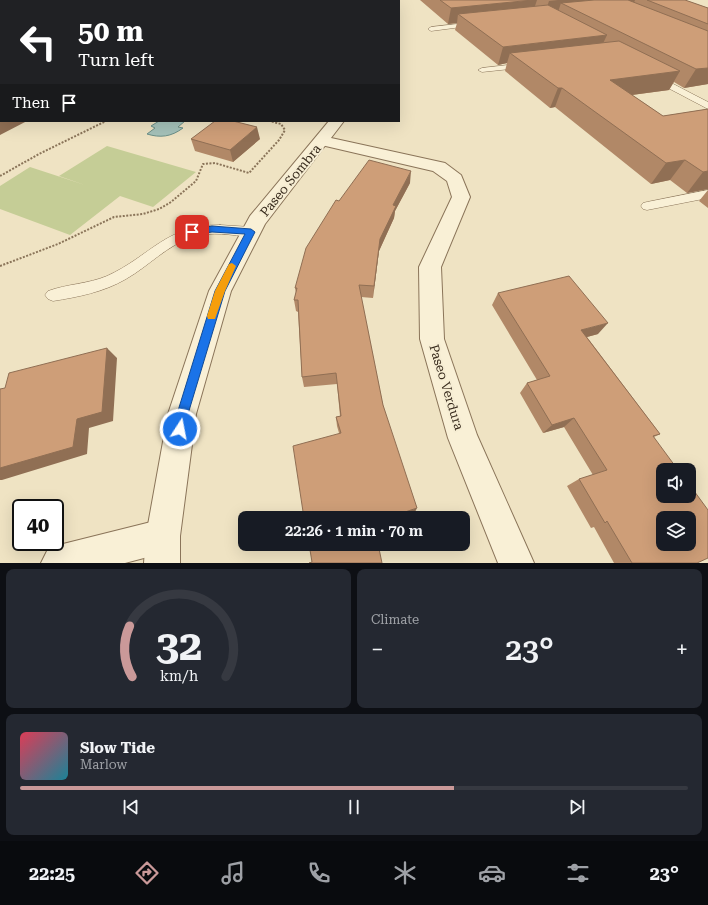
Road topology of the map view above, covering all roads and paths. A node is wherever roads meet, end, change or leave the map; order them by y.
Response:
1 (483, 23) edge
2 (431, 29) dead end
3 (536, 64) edge
4 (482, 70) dead end
5 (646, 72) edge
6 (708, 106) edge
7 (104, 122) edge
8 (273, 122) edge
9 (336, 122) edge
10 (322, 141) junction
11 (0, 176) edge
12 (708, 194) edge
13 (647, 206) dead end
14 (251, 232) junction
15 (0, 266) edge
16 (53, 295) dead end
17 (162, 549) edge
18 (59, 563) edge
19 (516, 563) edge

1 - 2 lane
3 - 4 lane
5 - 6 lane
7 - 11 path
8 - 15 path
9 - 10 street, Paseo Sombra
10 - 14 street, Paseo Sombra
10 - 19 street, Paseo Verdura
12 - 13 lane
14 - 16 lane
14 - 17 street, Paseo Sombra
17 - 18 street

